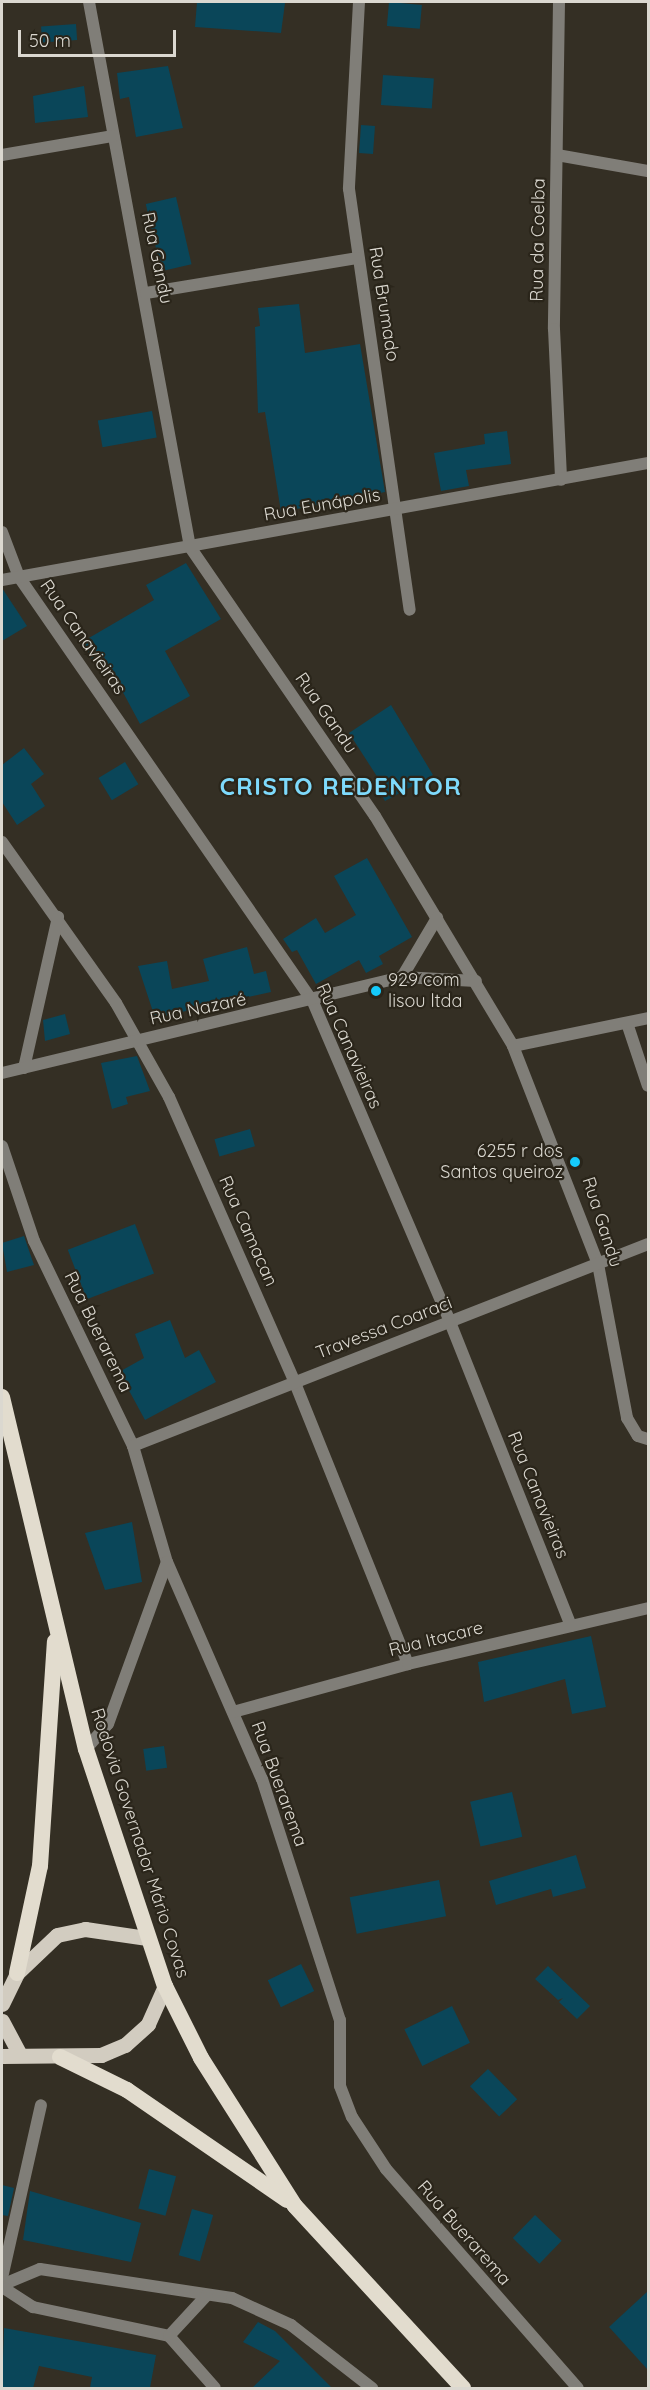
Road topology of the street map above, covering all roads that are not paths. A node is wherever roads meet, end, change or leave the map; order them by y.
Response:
1 (89, 2) edge
2 (359, 2) edge
3 (559, 2) edge
4 (113, 136) junction
5 (2, 155) edge
6 (557, 155) junction
7 (648, 171) edge
8 (358, 258) junction
9 (146, 293) junction
10 (648, 464) edge
11 (561, 480) junction
12 (399, 510) junction
13 (2, 532) edge
14 (190, 547) junction
15 (19, 577) junction
16 (2, 580) edge
17 (410, 610) dead end
18 (2, 842) edge
19 (57, 917) junction
20 (437, 918) junction
21 (402, 977) junction
22 (476, 981) junction
23 (313, 1002) junction
24 (648, 1018) edge
25 (627, 1023) junction
26 (140, 1040) junction
27 (513, 1046) junction
28 (24, 1068) junction
29 (2, 1073) edge
30 (648, 1086) edge
31 (2, 1146) edge
32 (648, 1244) edge
33 (598, 1264) junction
34 (450, 1322) junction
35 (295, 1383) junction
36 (2, 1396) edge
37 (648, 1440) edge
38 (133, 1446) junction
39 (167, 1562) junction
40 (648, 1608) edge
41 (571, 1626) junction
42 (57, 1628) junction
43 (408, 1664) junction
44 (233, 1712) junction
45 (86, 1749) junction
46 (147, 1938) junction
47 (17, 1972) junction
48 (165, 1986) junction
49 (2, 2004) edge
50 (2, 2021) edge
51 (19, 2053) junction
52 (2, 2056) edge
53 (60, 2057) junction
54 (41, 2105) dead end
55 (295, 2205) junction
56 (2, 2278) edge
57 (2, 2286) edge
58 (207, 2295) junction
59 (169, 2336) junction
60 (216, 2388) edge
61 (372, 2388) edge
62 (463, 2388) edge
63 (578, 2388) edge

1 - 4 street, Rua Gandu
2 - 8 street, Rua Brumado
3 - 6 street, Rua da Coelba
4 - 5 street
4 - 9 street, Rua Gandu
6 - 7 street
6 - 11 street, Rua da Coelba
8 - 9 street
8 - 12 street, Rua Brumado
9 - 14 street, Rua Gandu
10 - 11 street, Rua Eunápolis
11 - 12 street, Rua Eunápolis
12 - 14 street, Rua Eunápolis
12 - 17 street, Rua Brumado
13 - 15 street, Rua Canavieiras
14 - 15 street, Rua Eunápolis
14 - 20 street, Rua Gandu
15 - 16 street, Rua Eunápolis
15 - 23 street, Rua Canavieiras
18 - 19 street, Rua Camacan
19 - 26 street, Rua Camacan
19 - 28 street
20 - 21 street
20 - 22 street, Rua Gandu
21 - 22 street, Rua Nazaré
21 - 23 street, Rua Nazaré
22 - 27 street, Rua Gandu
23 - 26 street, Rua Nazaré
23 - 34 street, Rua Canavieiras
24 - 25 street
25 - 27 street
25 - 30 street
26 - 28 street, Rua Nazaré
26 - 35 street, Rua Camacan
27 - 33 street, Rua Gandu
28 - 29 street, Rua Nazaré
31 - 38 street, Rua Buerarema
32 - 33 street, Travessa Coaraci
33 - 34 street, Travessa Coaraci
33 - 37 street, Rua Gandu
34 - 35 street, Travessa Coaraci
34 - 41 street, Rua Canavieiras
35 - 38 street, Travessa Coaraci
35 - 43 street, Rua Camacan
36 - 42 highway, Rodovia Governador Mário Covas
38 - 39 street, Rua Buerarema
39 - 44 street, Rua Buerarema
39 - 45 street
40 - 41 street, Rua Itacare
41 - 43 street, Rua Itacare
42 - 45 highway, Rodovia Governador Mário Covas
42 - 47 highway
43 - 44 street, Rua Itacare
44 - 63 street, Rua Buerarema
45 - 46 highway, Rodovia Governador Mário Covas
46 - 47 main road
46 - 48 highway, Rodovia Governador Mário Covas
47 - 49 main road
48 - 53 main road
48 - 55 highway, Rodovia Governador Mário Covas
50 - 51 main road
51 - 52 main road
51 - 53 main road
53 - 55 highway
54 - 56 street
55 - 62 highway, Rodovia Governador Mário Covas
57 - 58 street
57 - 59 street
58 - 59 street
58 - 61 street
59 - 60 street

